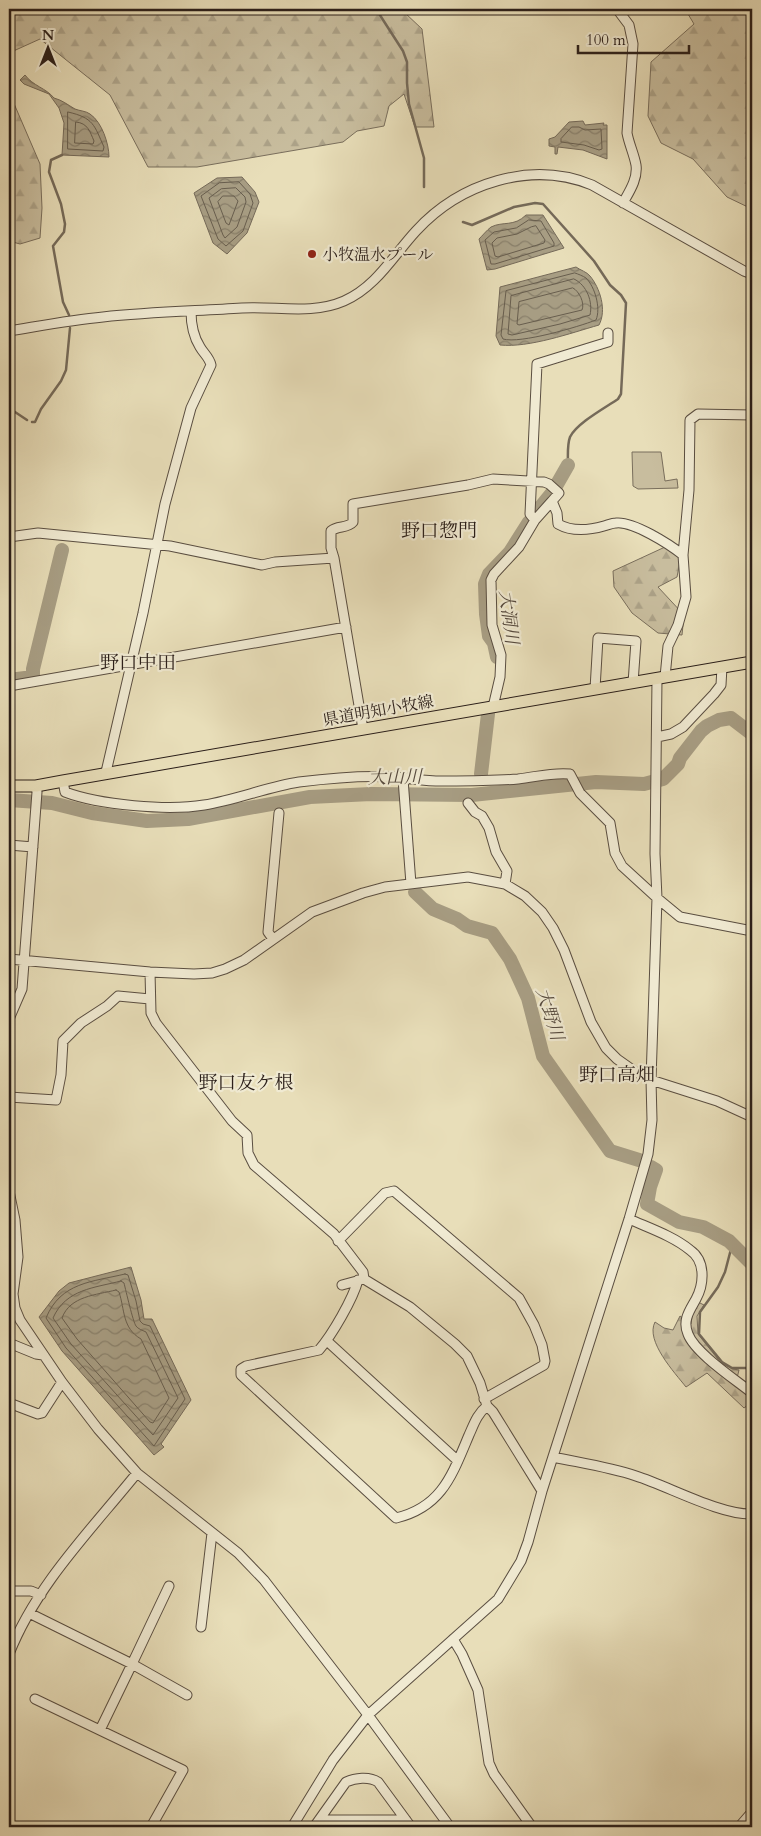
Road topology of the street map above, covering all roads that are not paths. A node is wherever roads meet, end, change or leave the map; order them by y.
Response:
1 (617, 9) edge
2 (623, 203) junction
3 (752, 274) edge
4 (190, 311) junction
5 (9, 331) edge
6 (608, 333) dead end
7 (752, 415) edge
8 (532, 481) junction
9 (552, 501) junction
10 (535, 520) junction
11 (9, 537) edge
12 (158, 546) junction
13 (683, 555) junction
14 (334, 558) junction
15 (346, 627) junction
16 (752, 662) edge
17 (131, 664) junction
18 (722, 667) junction
19 (661, 678) junction
20 (633, 683) junction
21 (9, 686) edge
22 (595, 689) junction
23 (493, 707) junction
24 (363, 728) junction
25 (657, 737) junction
26 (106, 772) junction
27 (63, 781) junction
28 (404, 781) junction
29 (9, 786) edge
30 (36, 789) junction
31 (468, 803) dead end
32 (279, 812) dead end
33 (34, 843) junction
34 (9, 845) edge
35 (411, 884) junction
36 (505, 884) junction
37 (657, 898) junction
38 (752, 931) edge
39 (273, 939) junction
40 (9, 959) edge
41 (25, 961) junction
42 (150, 972) junction
43 (150, 999) junction
44 (9, 1019) edge
45 (651, 1080) junction
46 (9, 1097) edge
47 (752, 1117) edge
48 (9, 1191) edge
49 (629, 1219) junction
50 (338, 1241) junction
51 (13, 1261) edge
52 (361, 1280) junction
53 (342, 1285) dead end
54 (11, 1297) edge
55 (327, 1341) junction
56 (9, 1343) edge
57 (43, 1355) junction
58 (62, 1382) junction
59 (752, 1393) edge
60 (9, 1402) edge
61 (485, 1403) junction
62 (553, 1457) junction
63 (458, 1461) junction
64 (137, 1473) junction
65 (542, 1491) junction
66 (752, 1514) edge
67 (212, 1533) junction
68 (170, 1586) dead end
69 (9, 1591) edge
70 (41, 1595) junction
71 (29, 1613) junction
72 (201, 1627) dead end
73 (453, 1639) junction
74 (9, 1654) edge
75 (132, 1664) junction
76 (187, 1694) dead end
77 (35, 1699) dead end
78 (368, 1715) junction
79 (100, 1730) junction
80 (752, 1812) edge
81 (316, 1824) edge
82 (362, 1824) edge
83 (408, 1824) edge
84 (151, 1827) edge
85 (292, 1827) edge
86 (450, 1827) edge
87 (532, 1827) edge
88 (740, 1827) edge

1 - 2 street
2 - 3 street
2 - 4 street
4 - 5 street
4 - 12 street
6 - 8 street
7 - 13 street
8 - 9 street
8 - 10 street
8 - 14 street
9 - 10 street
9 - 13 street
10 - 23 street
11 - 12 street
12 - 14 street
12 - 17 street
13 - 19 street
14 - 15 street
15 - 17 street
15 - 24 street
16 - 18 main road, 県道明知小牧線
17 - 21 street
17 - 26 street
18 - 19 main road, 県道明知小牧線
18 - 25 street
19 - 20 main road, 県道明知小牧線
19 - 25 street
20 - 22 main road, 県道明知小牧線
20 - 22 street
22 - 23 main road, 県道明知小牧線
23 - 24 main road, 県道明知小牧線
24 - 26 main road, 県道明知小牧線
25 - 37 street
26 - 27 main road, 県道明知小牧線
27 - 28 street
27 - 30 main road, 県道明知小牧線
28 - 35 street
28 - 37 street
29 - 30 main road, 県道明知小牧線
30 - 33 street
31 - 36 street
32 - 39 street
33 - 34 street
33 - 41 street
35 - 36 street
35 - 39 street
36 - 45 street
37 - 38 street
37 - 45 street
39 - 42 street
40 - 41 street
41 - 42 street
41 - 44 street
42 - 43 street
43 - 46 street
43 - 50 street
45 - 47 street
45 - 49 street
48 - 51 street
49 - 59 street
49 - 62 street
50 - 52 street
50 - 61 street
51 - 54 street
52 - 53 street
52 - 55 street
52 - 61 street
54 - 57 street
55 - 63 street
55 - 63 street
56 - 57 street
57 - 58 street
58 - 60 street
58 - 64 street
61 - 63 street
61 - 65 street
62 - 65 street
62 - 66 street
64 - 67 street
64 - 70 street
65 - 73 street
67 - 72 street
67 - 78 street
68 - 75 street
69 - 70 street
70 - 71 street
71 - 74 street
71 - 75 street
73 - 78 street
73 - 87 street
75 - 76 street
75 - 79 street
77 - 79 street
78 - 85 street
78 - 86 street
79 - 84 street
80 - 88 street
81 - 82 street
81 - 83 street
82 - 83 street

